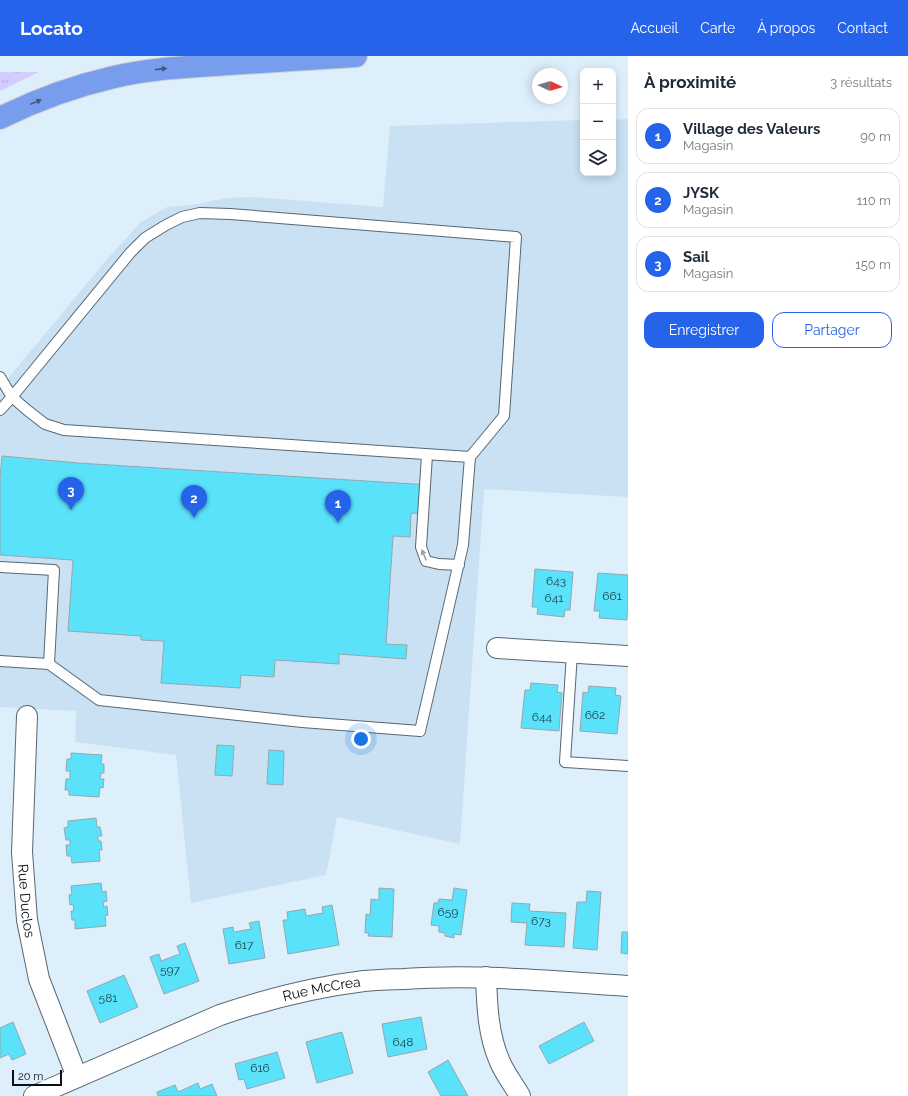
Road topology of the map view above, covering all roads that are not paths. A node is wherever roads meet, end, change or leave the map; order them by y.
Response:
1 (356, 56) edge
2 (0, 118) edge
3 (0, 377) edge
4 (0, 395) edge
5 (12, 397) junction
6 (0, 410) edge
7 (427, 455) junction
8 (470, 457) junction
9 (458, 565) junction
10 (0, 567) edge
11 (497, 648) dead end
12 (572, 653) junction
13 (628, 656) edge
14 (0, 661) edge
15 (49, 664) junction
16 (27, 716) dead end
17 (628, 766) edge
18 (486, 977) junction
19 (628, 986) edge
20 (77, 1077) junction
21 (34, 1096) edge
22 (520, 1096) edge

2 -> 1 highway
3 - 5 lane
4 - 5 lane
5 - 6 lane
5 - 7 lane
5 - 8 lane
7 - 8 lane
9 -> 7 lane
8 - 9 lane
9 - 15 lane
10 - 15 lane
11 - 12 street
12 - 13 street
12 - 17 lane
14 - 15 lane
16 - 20 street, Rue Duclos
18 - 19 street, Rue McCrea
18 - 20 street, Rue McCrea
18 - 22 street
20 - 21 street, Rue McCrea

